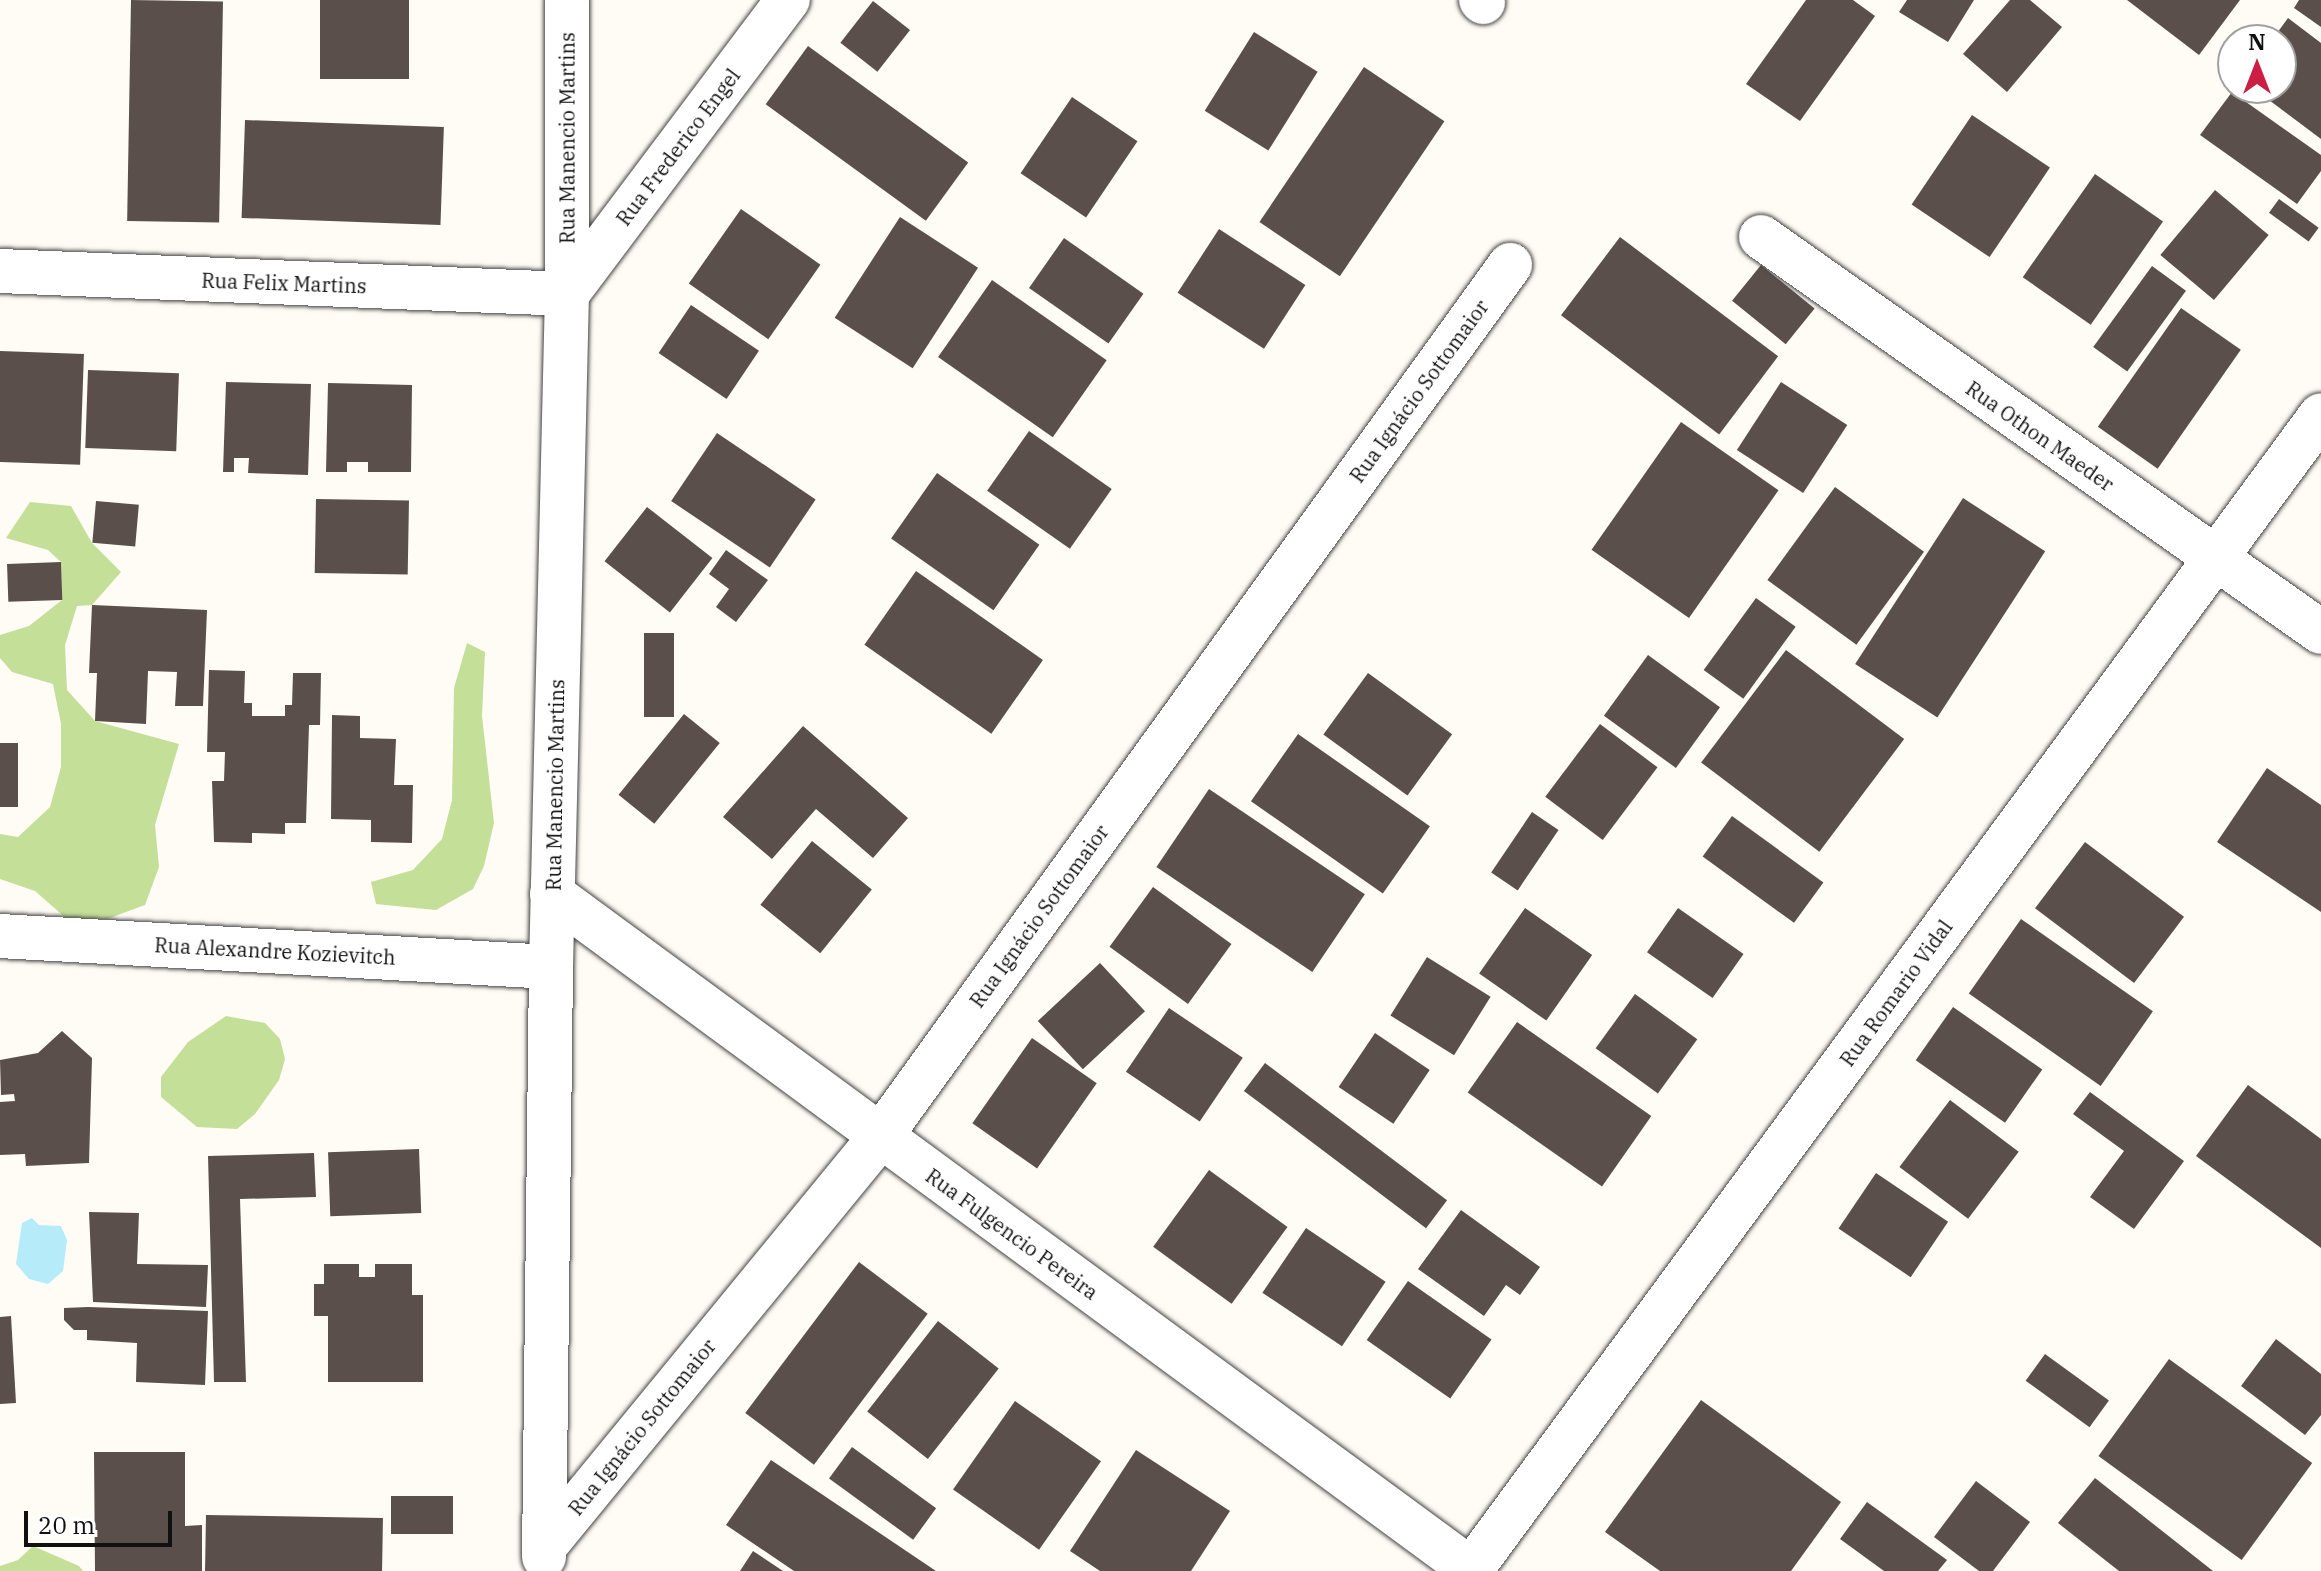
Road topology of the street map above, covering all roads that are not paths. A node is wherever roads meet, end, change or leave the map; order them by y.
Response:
1 (567, 0) edge
2 (788, 0) edge
3 (1761, 237) dead end
4 (1510, 265) dead end
5 (0, 271) edge
6 (567, 294) junction
7 (2321, 415) edge
8 (2214, 560) junction
9 (2321, 632) edge
10 (552, 894) junction
11 (0, 936) edge
12 (551, 967) junction
13 (880, 1137) junction
14 (544, 1559) edge
15 (1471, 1570) edge

1 - 6 street, Rua Manencio Martins
2 - 6 street, Rua Frederico Engel
3 - 8 street, Rua Othon Maeder
4 - 13 street, Rua Ignácio Sottomaior
5 - 6 street, Rua Felix Martins
6 - 10 street, Rua Manencio Martins
7 - 8 street, Rua Romario Vidal
8 - 9 street, Rua Othon Maeder
8 - 15 street, Rua Romario Vidal
10 - 12 street, Rua Manencio Martins
10 - 13 street, Rua Fulgencio Pereira
11 - 12 street, Rua Alexandre Kozievitch
12 - 14 street, Rua Manencio Martins
13 - 14 street, Rua Ignácio Sottomaior
13 - 15 street, Rua Fulgencio Pereira

